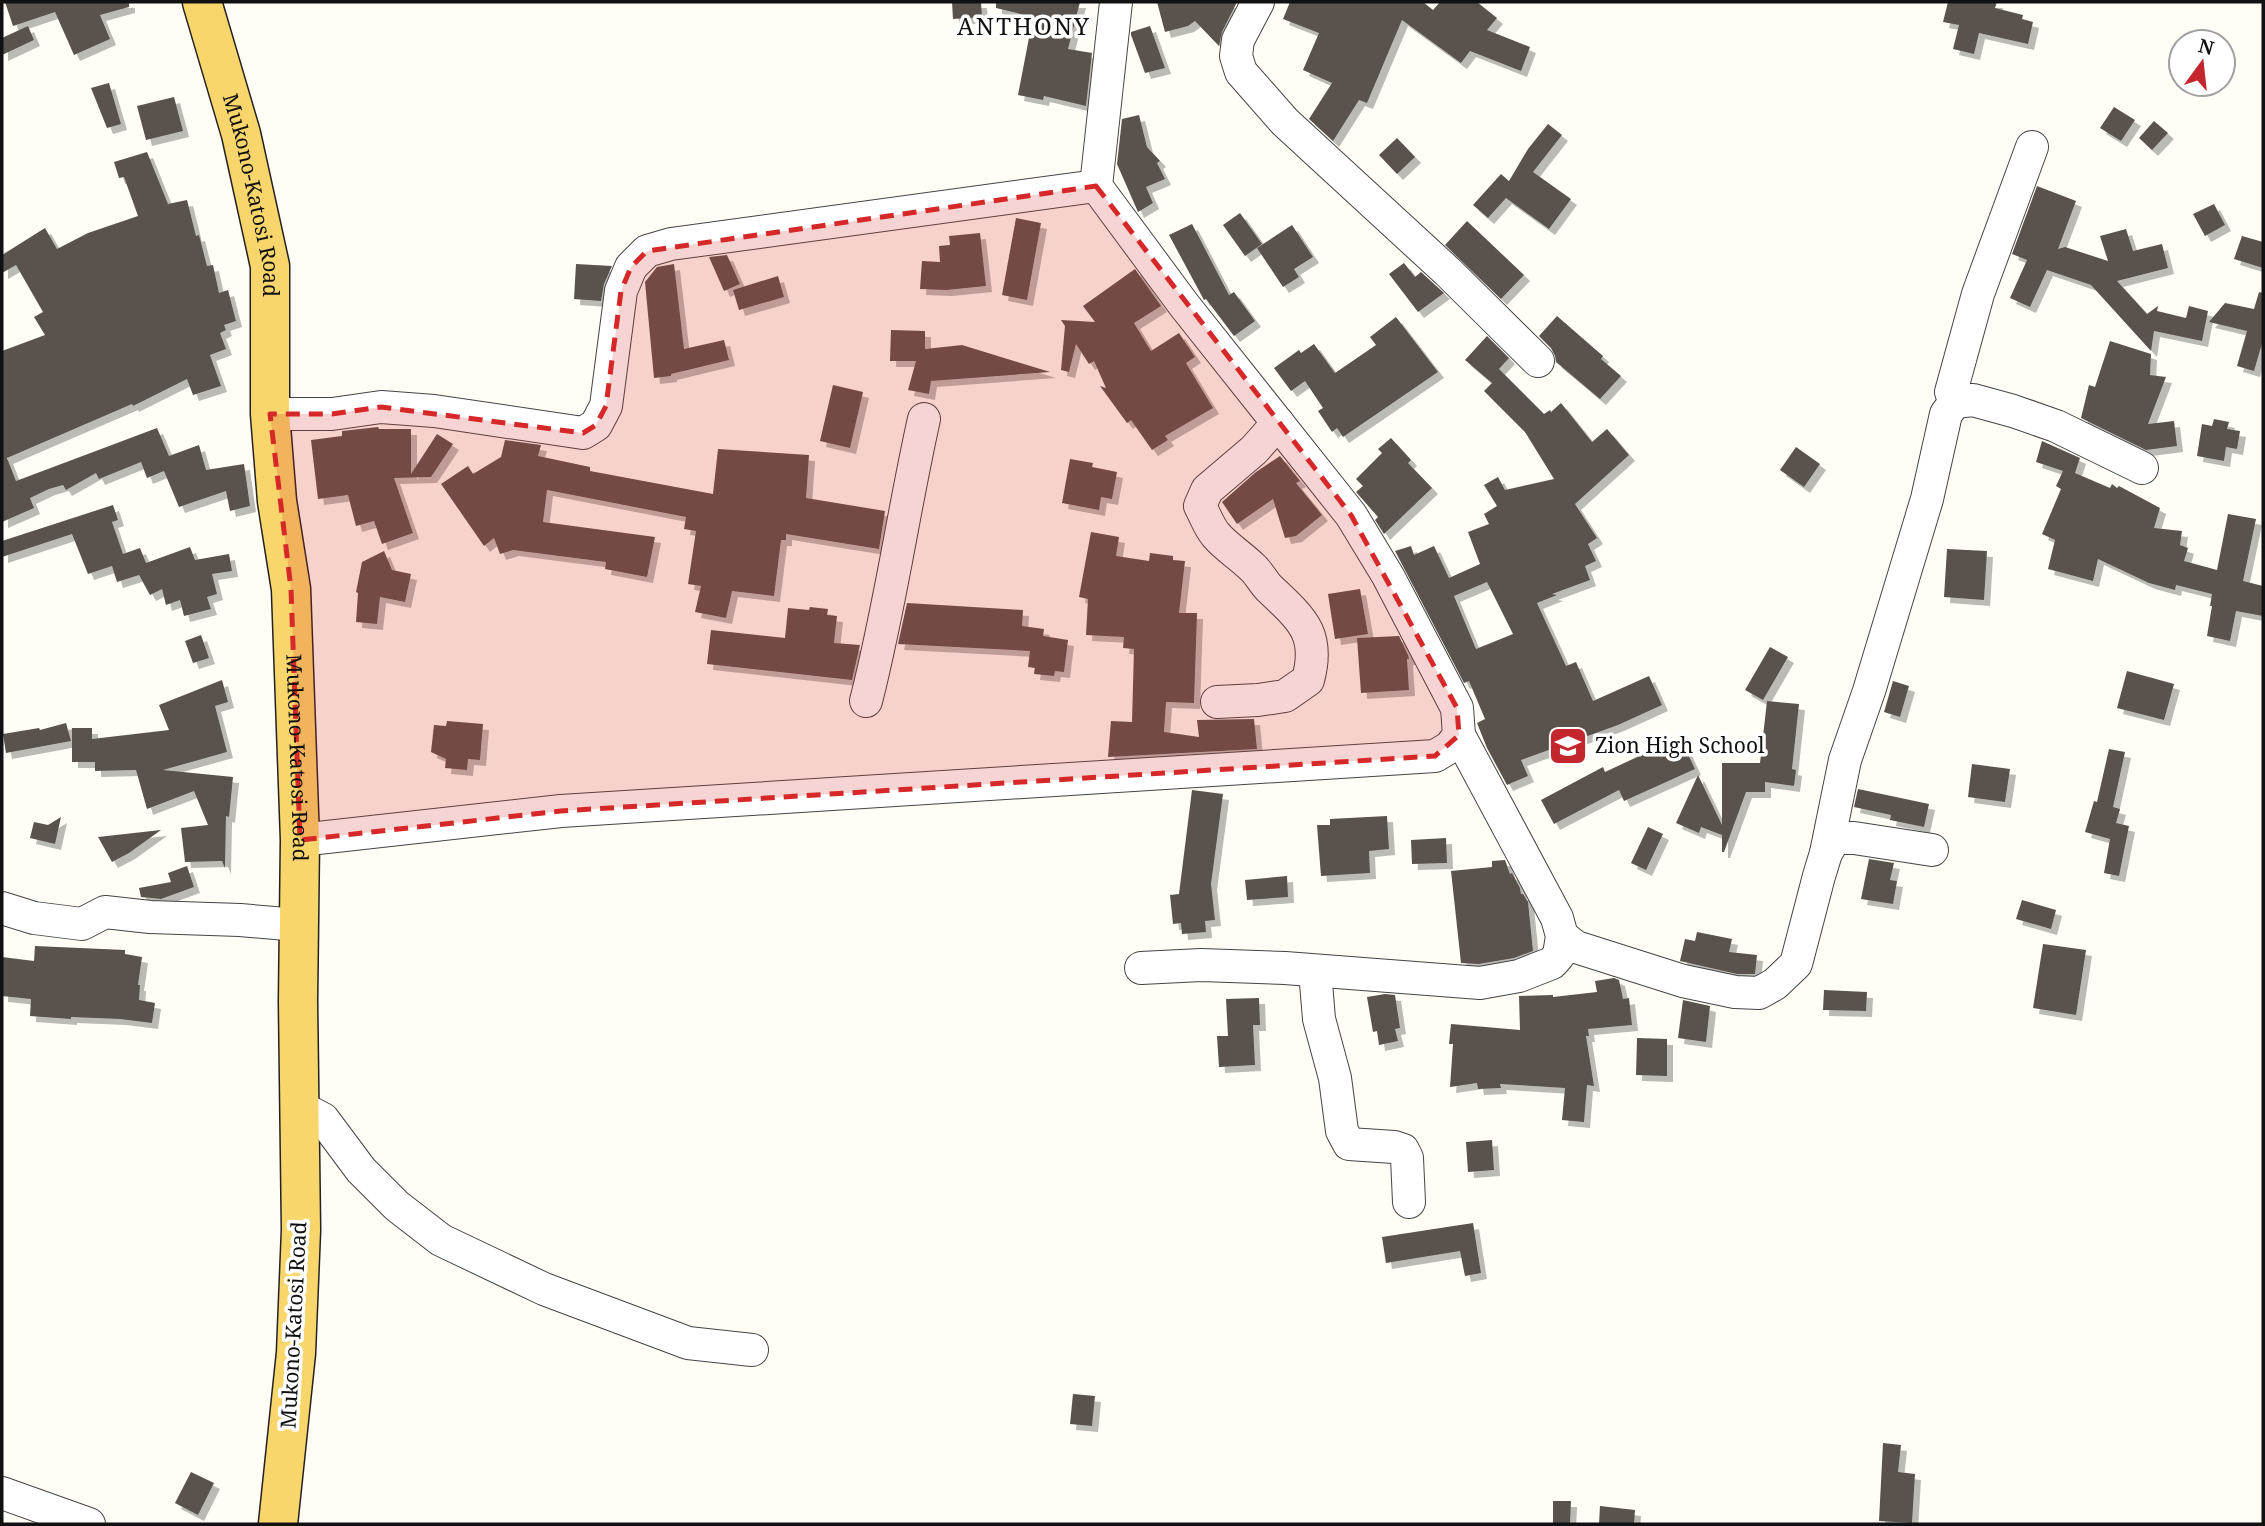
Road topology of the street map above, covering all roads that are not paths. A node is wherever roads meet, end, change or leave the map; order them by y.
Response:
1 (202, 2) edge
2 (1116, 2) edge
3 (1258, 2) edge
4 (2032, 147) dead end
5 (1096, 186) junction
6 (1538, 360) dead end
7 (1955, 402) junction
8 (270, 414) junction
9 (924, 419) dead end
10 (1278, 423) junction
11 (2142, 468) dead end
12 (866, 701) dead end
13 (1217, 702) dead end
14 (1458, 735) junction
15 (300, 840) junction
16 (1932, 850) dead end
17 (1826, 853) junction
18 (2, 908) edge
19 (298, 925) junction
20 (1562, 936) junction
21 (1141, 968) dead end
22 (1315, 971) junction
23 (298, 1106) junction
24 (1409, 1202) dead end
25 (752, 1350) dead end
26 (2, 1493) edge
27 (89, 1524) edge
28 (278, 1524) edge

1 - 8 main road, Mukono-Katosi Road
2 - 5 street
3 - 6 street
4 - 7 street
5 - 8 street
5 - 10 street
7 - 11 street
7 - 17 street
8 - 15 main road, Mukono-Katosi Road
9 - 12 street
10 - 13 street
10 - 14 street
14 - 15 street
14 - 20 street
15 - 19 main road, Mukono-Katosi Road
16 - 17 street
17 - 20 street
18 - 19 street
19 - 23 main road, Mukono-Katosi Road
20 - 22 street
21 - 22 street
22 - 24 street
23 - 25 street
23 - 28 main road, Mukono-Katosi Road
26 - 27 street

